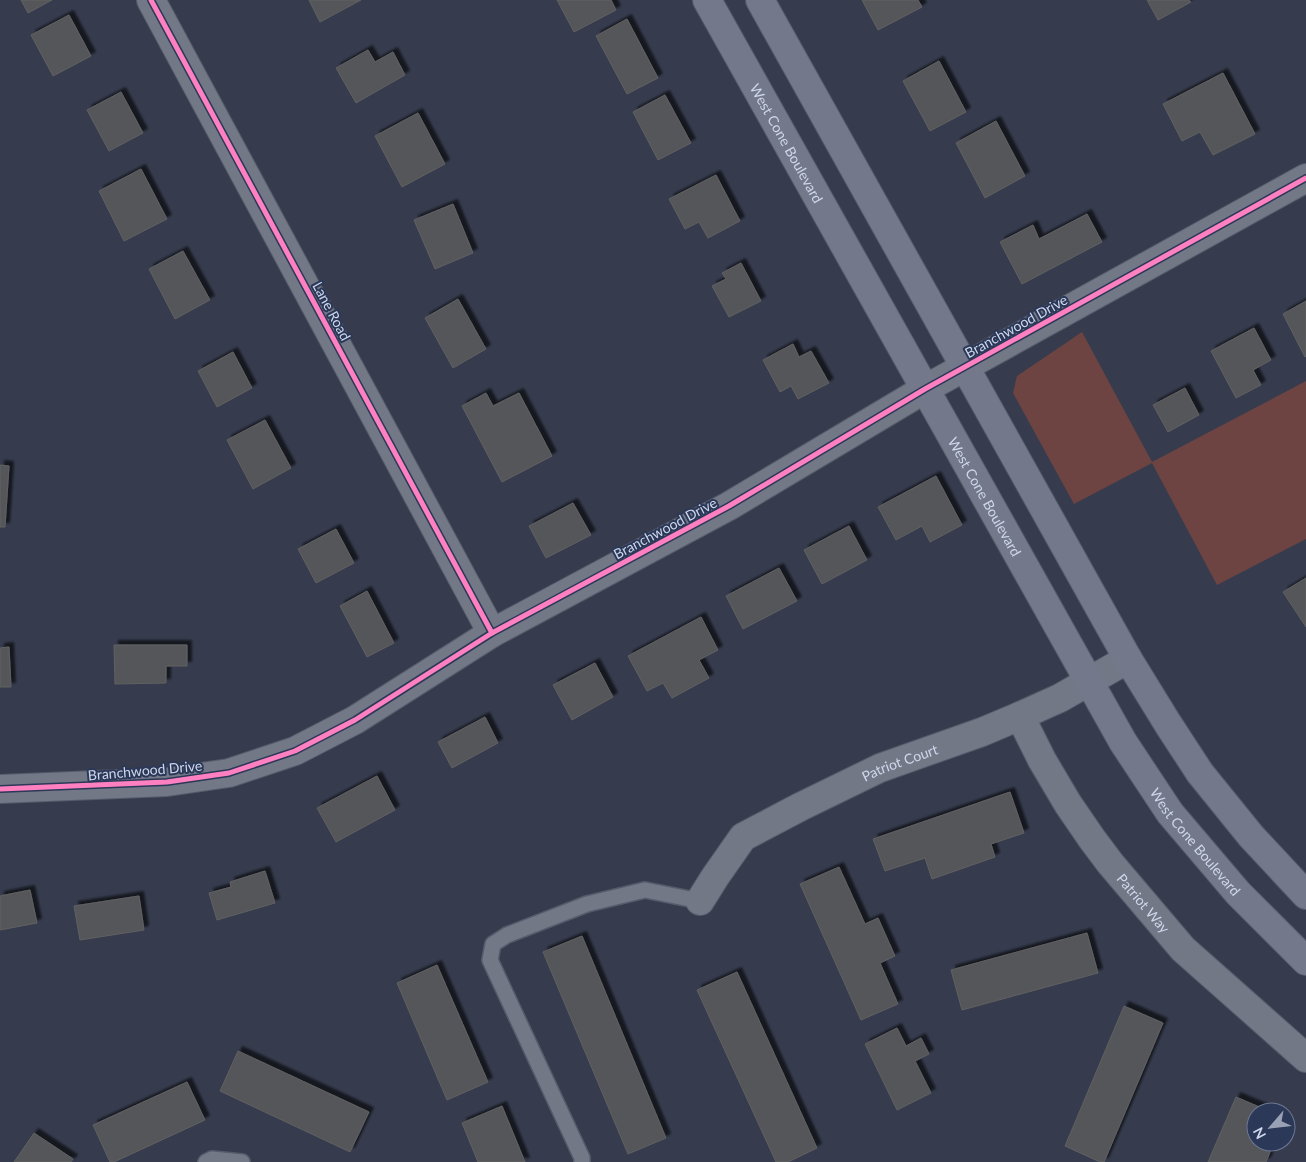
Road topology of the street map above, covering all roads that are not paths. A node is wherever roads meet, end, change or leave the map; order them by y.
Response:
1 (151, 0) edge
2 (707, 0) edge
3 (760, 0) edge
4 (1306, 178) edge
5 (966, 367) junction
6 (925, 390) junction
7 (492, 633) junction
8 (1128, 659) junction
9 (1088, 681) junction
10 (1020, 716) junction
11 (0, 789) edge
12 (1306, 895) edge
13 (700, 901) joint
14 (1306, 962) edge
15 (1306, 1058) edge
16 (206, 1162) edge
17 (242, 1162) edge
18 (582, 1162) edge

1 - 7 street, Lane Road
2 - 6 main road, West Cone Boulevard
3 - 5 main road
4 - 5 street, Branchwood Drive
5 - 6 street, Branchwood Drive
5 - 8 main road
6 - 7 street, Branchwood Drive
6 - 9 main road, West Cone Boulevard
7 - 11 street, Branchwood Drive
8 - 9 street, Patriot Court
8 - 12 main road
9 - 10 street, Patriot Court
9 - 14 main road, West Cone Boulevard
10 - 13 street, Patriot Court
10 - 15 street, Patriot Way
13 - 18 lane
16 - 17 lane

